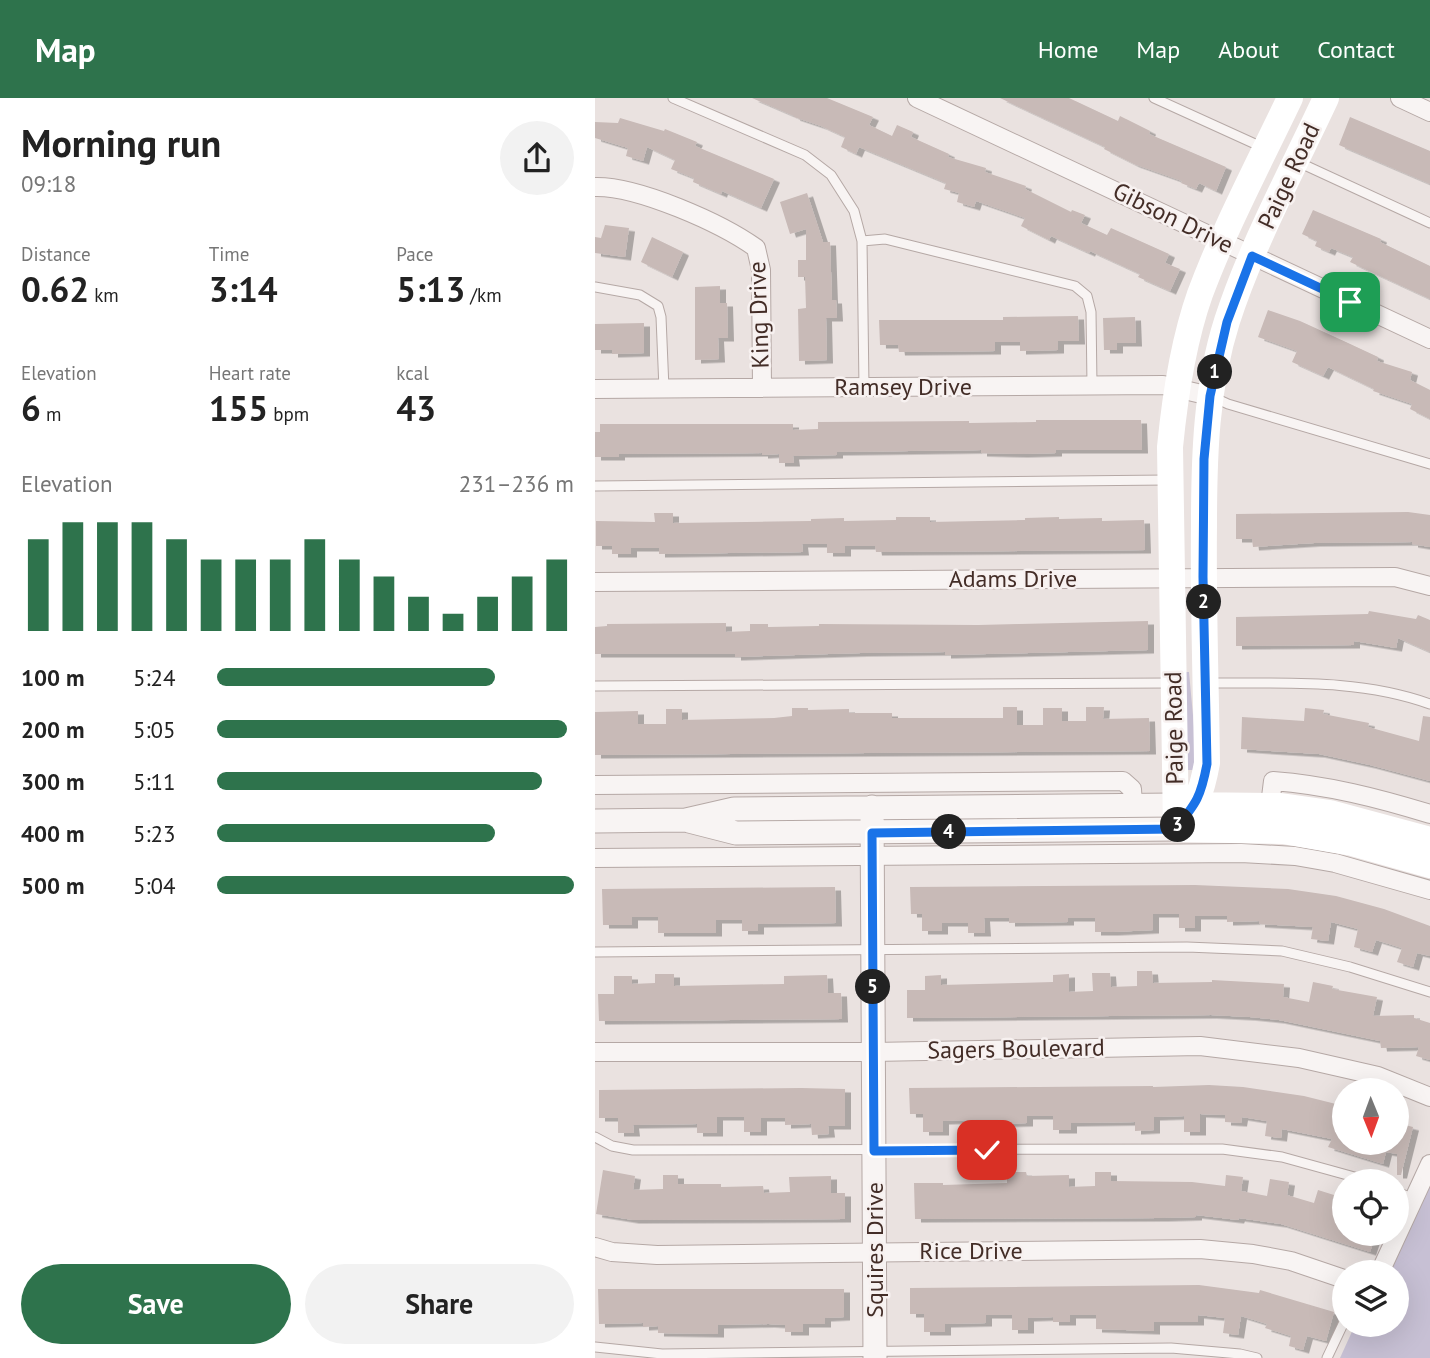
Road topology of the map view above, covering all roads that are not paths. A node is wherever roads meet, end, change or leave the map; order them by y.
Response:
1 (673, 98) edge
2 (916, 98) edge
3 (1154, 98) edge
4 (1290, 98) edge
5 (1326, 98) edge
6 (1400, 98) edge
7 (1430, 112) edge
8 (1265, 149) junction
9 (1296, 161) junction
10 (595, 187) edge
11 (1430, 223) edge
12 (862, 240) junction
13 (1223, 240) junction
14 (1252, 256) junction
15 (595, 287) edge
16 (1430, 339) edge
17 (1092, 385) junction
18 (864, 387) junction
19 (762, 388) junction
20 (1178, 388) junction
21 (595, 389) edge
22 (664, 389) junction
23 (1210, 396) junction
24 (1430, 464) edge
25 (1170, 480) junction
26 (595, 486) edge
27 (1203, 577) junction
28 (1172, 578) junction
29 (595, 582) edge
30 (1430, 586) edge
31 (1173, 683) junction
32 (1206, 683) junction
33 (595, 686) edge
34 (1430, 704) edge
35 (1207, 764) junction
36 (872, 783) junction
37 (595, 785) edge
38 (1242, 804) junction
39 (1133, 805) junction
40 (1270, 805) junction
41 (872, 807) junction
42 (1182, 813) junction
43 (1430, 814) edge
44 (686, 820) junction
45 (595, 821) edge
46 (872, 833) junction
47 (1430, 840) edge
48 (872, 856) junction
49 (595, 858) edge
50 (1430, 865) edge
51 (1430, 890) edge
52 (873, 949) junction
53 (595, 952) edge
54 (1430, 992) edge
55 (595, 1052) edge
56 (873, 1052) junction
57 (1430, 1097) edge
58 (595, 1138) edge
59 (874, 1151) junction
60 (1430, 1164) edge
61 (1332, 1171) edge
62 (1409, 1197) edge
63 (1414, 1199) junction
64 (595, 1247) edge
65 (874, 1251) junction
66 (1386, 1260) edge
67 (1332, 1275) edge
68 (1337, 1337) edge
69 (595, 1347) edge
70 (875, 1354) edge
71 (1257, 1358) edge
72 (1327, 1358) edge

1 - 12 lane
2 - 13 street, Gibson Drive
3 - 8 lane
4 - 8 main road, Paige Road
5 - 9 main road, Paige Road
6 - 7 street
8 - 13 main road, Paige Road
9 - 11 lane
9 - 14 main road, Paige Road
10 - 19 street, King Drive
12 - 17 lane
12 - 18 lane
13 - 14 street, Gibson Drive
13 - 20 main road, Paige Road
14 - 16 street, Gibson Drive
14 - 23 main road, Paige Road
15 - 22 lane
17 - 18 street, Ramsey Drive
17 - 20 street, Ramsey Drive
18 - 19 street, Ramsey Drive
19 - 22 street, Ramsey Drive
20 - 23 street, Ramsey Drive
20 - 25 main road, Paige Road
21 - 22 street, Ramsey Drive
23 - 24 lane
23 - 27 main road, Paige Road
25 - 26 lane
25 - 28 main road, Paige Road
27 - 28 street, Adams Drive
27 - 30 street, Adams Drive
27 - 32 main road, Paige Road
28 - 29 street, Adams Drive
28 - 31 main road, Paige Road
31 - 33 lane
31 - 42 main road, Paige Road
32 - 34 lane
32 - 35 main road, Paige Road
35 - 38 main road
35 - 42 main road, Paige Road
36 - 37 street
36 - 39 street
36 - 41 street
38 - 40 main road
38 - 42 main road
39 - 41 street
39 - 42 street
40 - 43 street
40 - 47 main road
41 - 44 street
41 - 46 street, Squires Drive
42 - 46 street
42 - 50 main road
44 - 45 street
44 - 46 street
46 - 48 street, Squires Drive
48 - 49 street
48 - 51 street
48 - 52 street, Squires Drive
52 - 53 lane
52 - 54 lane
52 - 56 street, Squires Drive
55 - 56 street, Sagers Boulevard
56 - 57 street, Sagers Boulevard
56 - 59 street, Squires Drive
58 - 59 lane
59 - 61 lane
59 - 65 street, Squires Drive
60 - 63 street
62 - 63 lane
63 - 66 street
64 - 65 street, Rice Drive
65 - 67 street, Rice Drive
65 - 70 street, Squires Drive
68 - 72 lane
69 - 70 lane
70 - 71 lane

